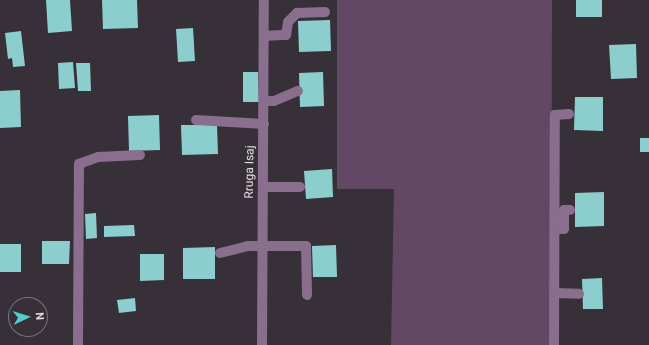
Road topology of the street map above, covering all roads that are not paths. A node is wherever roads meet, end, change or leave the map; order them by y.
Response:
1 (264, 0) edge
2 (325, 12) dead end
3 (264, 36) junction
4 (298, 90) dead end
5 (264, 101) junction
6 (569, 114) dead end
7 (196, 120) dead end
8 (264, 124) junction
9 (140, 155) dead end
10 (263, 187) junction
11 (300, 187) dead end
12 (570, 210) dead end
13 (555, 229) junction
14 (262, 246) junction
15 (220, 253) dead end
16 (555, 293) junction
17 (579, 294) dead end
18 (306, 295) dead end
19 (78, 345) edge
20 (262, 345) edge
21 (554, 345) edge

1 - 3 street, Rruga Isaj
2 - 3 street
3 - 5 street, Rruga Isaj
4 - 5 street
5 - 8 street, Rruga Isaj
6 - 13 street
7 - 8 street
8 - 10 street, Rruga Isaj
9 - 19 street
10 - 11 street
10 - 14 street, Rruga Isaj
12 - 13 street
13 - 16 street
14 - 15 street
14 - 18 street
14 - 20 street, Rruga Isaj
16 - 17 street
16 - 21 street

